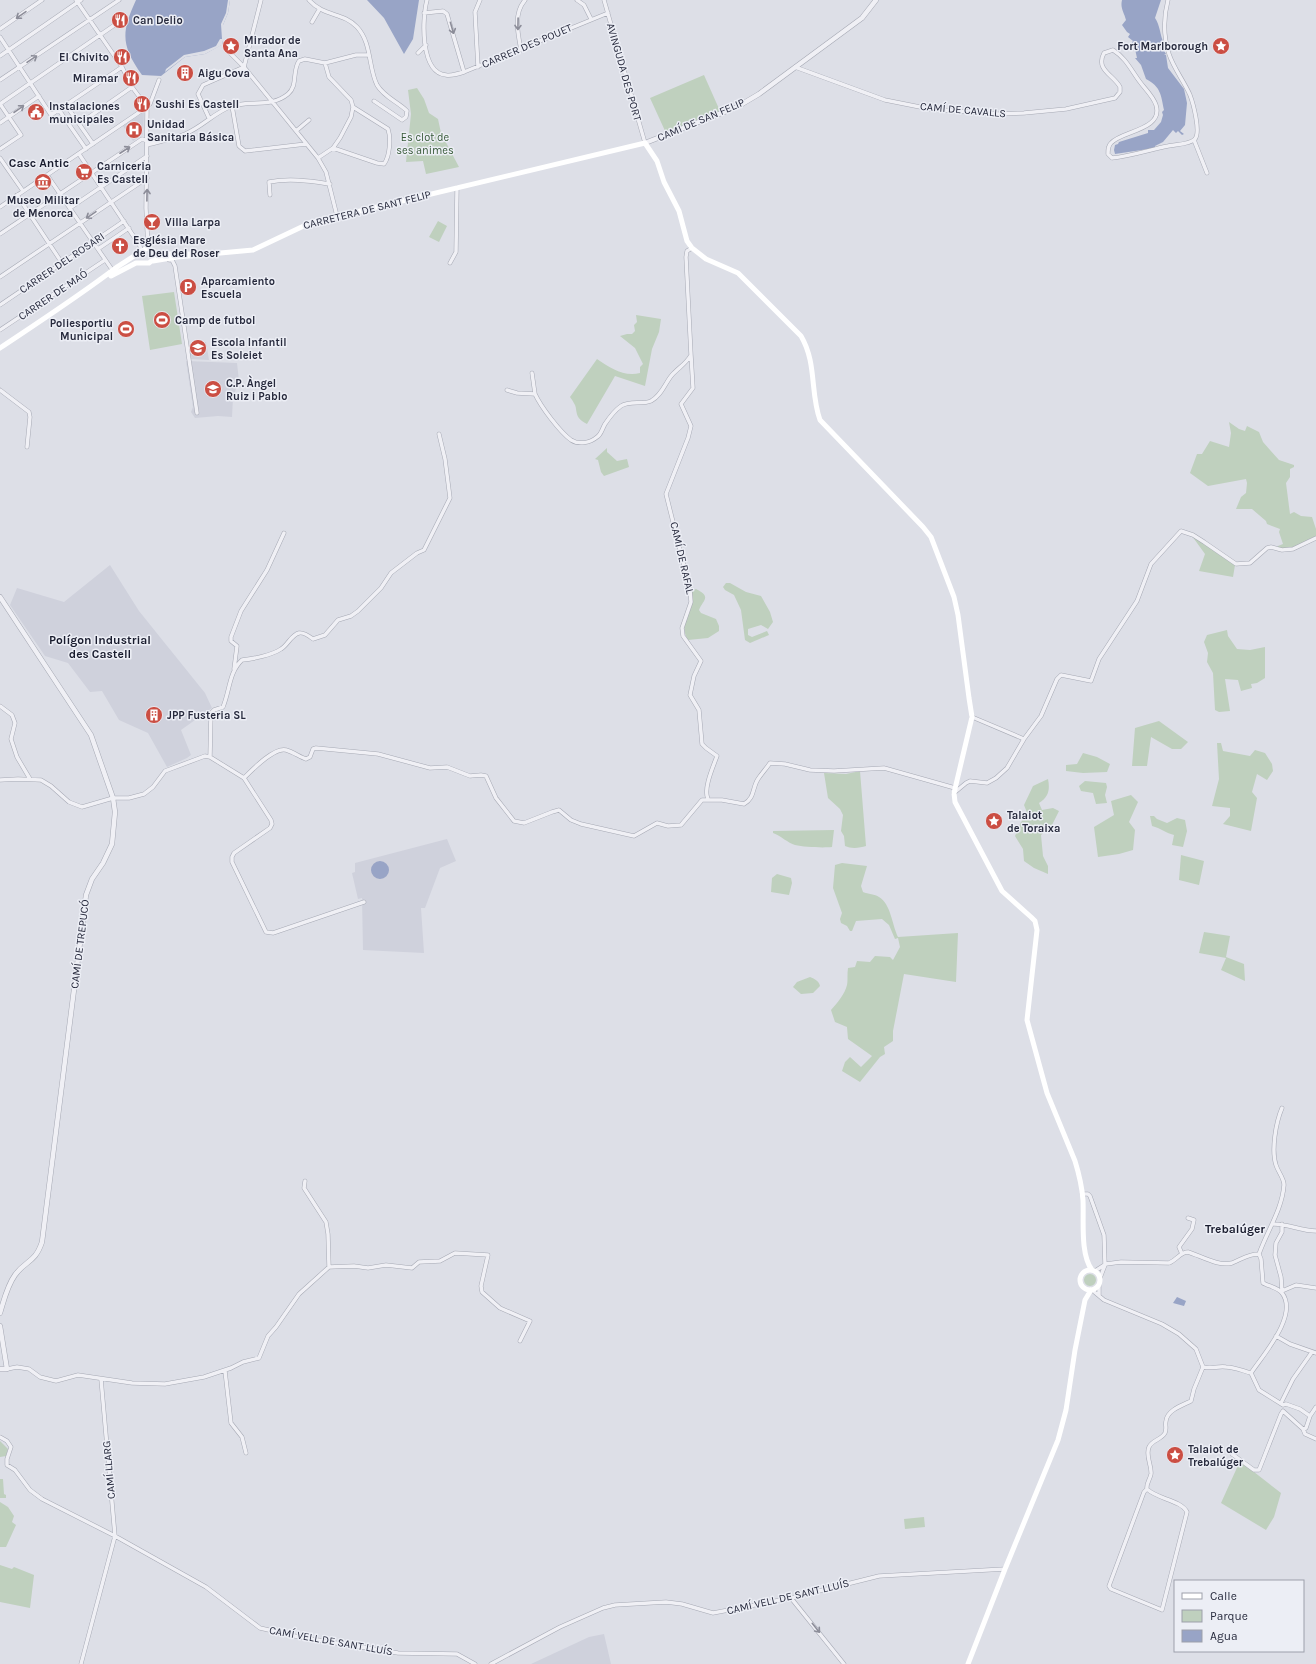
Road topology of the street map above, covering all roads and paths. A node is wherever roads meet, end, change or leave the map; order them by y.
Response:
1 (42, 0) edge
2 (82, 0) edge
3 (119, 0) edge
4 (261, 0) edge
5 (309, 0) edge
6 (427, 0) edge
7 (480, 0) edge
8 (525, 0) edge
9 (577, 0) edge
10 (604, 0) edge
11 (876, 0) edge
12 (1168, 0) edge
13 (77, 1) edge
14 (319, 10) junction
15 (424, 13) junction
16 (608, 13) junction
17 (591, 19) junction
18 (89, 20) junction
19 (312, 22) dead end
20 (116, 24) dead end
21 (0, 29) edge
22 (100, 35) junction
23 (0, 37) edge
24 (426, 46) junction
25 (226, 49) dead end
26 (9, 50) junction
27 (521, 50) junction
28 (418, 53) dead end
29 (369, 55) junction
30 (0, 56) edge
31 (325, 63) junction
32 (20, 67) junction
33 (122, 67) junction
34 (244, 67) junction
35 (478, 67) junction
36 (794, 67) junction
37 (464, 72) junction
38 (0, 80) edge
39 (159, 80) dead end
40 (30, 83) junction
41 (132, 87) junction
42 (39, 96) junction
43 (141, 99) dead end
44 (374, 101) dead end
45 (273, 103) junction
46 (0, 104) edge
47 (66, 105) junction
48 (148, 106) junction
49 (232, 106) junction
50 (353, 107) junction
51 (59, 110) junction
52 (9, 117) junction
53 (209, 118) junction
54 (308, 120) dead end
55 (0, 123) edge
56 (79, 124) junction
57 (296, 131) junction
58 (146, 138) junction
59 (1194, 140) junction
60 (159, 142) junction
61 (154, 143) junction
62 (645, 143) junction
63 (93, 144) junction
64 (306, 144) junction
65 (147, 145) junction
66 (333, 148) junction
67 (0, 149) edge
68 (86, 149) junction
69 (79, 154) junction
70 (147, 156) junction
71 (0, 158) edge
72 (318, 158) junction
73 (91, 172) junction
74 (1207, 173) dead end
75 (47, 175) junction
76 (147, 178) junction
77 (330, 184) junction
78 (101, 187) junction
79 (457, 188) junction
80 (23, 191) junction
81 (60, 194) junction
82 (17, 195) junction
83 (270, 195) dead end
84 (111, 202) junction
85 (0, 207) edge
86 (70, 208) junction
87 (30, 214) junction
88 (337, 216) junction
89 (124, 221) junction
90 (80, 223) junction
91 (129, 228) junction
92 (0, 234) edge
93 (93, 242) junction
94 (49, 244) junction
95 (148, 248) junction
96 (692, 248) junction
97 (98, 249) junction
98 (154, 252) junction
99 (140, 253) junction
100 (208, 255) junction
101 (105, 260) junction
102 (166, 260) junction
103 (153, 261) junction
104 (141, 262) junction
105 (62, 263) junction
106 (450, 263) dead end
107 (113, 271) junction
108 (0, 277) edge
109 (93, 286) junction
110 (0, 305) edge
111 (0, 330) edge
112 (0, 348) edge
113 (691, 356) junction
114 (532, 373) dead end
115 (0, 390) edge
116 (507, 390) dead end
117 (536, 394) junction
118 (197, 413) dead end
119 (439, 434) dead end
120 (27, 447) dead end
121 (284, 533) dead end
122 (1316, 538) edge
123 (0, 597) edge
124 (234, 669) junction
125 (0, 706) edge
126 (972, 717) junction
127 (1024, 739) junction
128 (210, 757) junction
129 (244, 778) junction
130 (30, 779) junction
131 (0, 780) edge
132 (955, 790) junction
133 (113, 798) junction
134 (708, 799) junction
135 (364, 902) dead end
136 (1282, 1108) dead end
137 (305, 1181) dead end
138 (1082, 1194) junction
139 (1188, 1218) dead end
140 (1274, 1224) junction
141 (1282, 1224) junction
142 (1316, 1231) edge
143 (1182, 1254) junction
144 (1259, 1254) junction
145 (1087, 1261) junction
146 (1105, 1265) junction
147 (329, 1267) junction
148 (1093, 1271) junction
149 (1085, 1272) junction
150 (1100, 1278) junction
151 (1099, 1284) junction
152 (1082, 1286) junction
153 (1316, 1288) edge
154 (1092, 1290) junction
155 (1282, 1291) junction
156 (1100, 1297) junction
157 (1085, 1300) junction
158 (0, 1313) edge
159 (0, 1326) edge
160 (1276, 1336) junction
161 (520, 1341) dead end
162 (1314, 1352) edge
163 (1203, 1367) junction
164 (0, 1369) edge
165 (7, 1369) junction
166 (225, 1371) junction
167 (1251, 1374) junction
168 (102, 1379) junction
169 (1282, 1404) junction
170 (1316, 1407) edge
171 (1283, 1411) junction
172 (1310, 1416) junction
173 (1303, 1429) junction
174 (0, 1437) edge
175 (1316, 1439) edge
176 (246, 1453) dead end
177 (1232, 1454) dead end
178 (1147, 1489) junction
179 (115, 1536) junction
180 (1005, 1570) junction
181 (791, 1598) junction
182 (81, 1664) edge
183 (475, 1664) edge
184 (491, 1664) edge
185 (844, 1664) edge
186 (968, 1664) edge

1 -> 21 street
2 - 13 street
3 - 18 street
4 - 34 street
5 - 14 street
6 - 15 street
7 - 35 street
8 -> 27 street
9 - 17 street
10 - 16 street, AVINGUDA DES PORT
11 - 36 street, CAMÍ DE SAN FELIP
12 - 59 street
13 - 18 street
13 - 26 street
14 - 19 street
14 - 29 street
15 - 24 street
15 -> 37 street
16 - 17 street, CARRER DES POUET
16 - 62 street, AVINGUDA DES PORT
17 - 27 street, CARRER DES POUET
18 - 22 street
32 -> 18 street
20 - 22 street
22 - 33 street
22 - 40 street
23 - 26 street
24 - 28 street
24 - 37 street, CARRER DES POUET
25 - 34 street
26 - 30 street
26 - 32 street
27 - 35 street, CARRER DES POUET
29 - 31 street
29 - 44 street
31 - 45 street
31 - 50 street
32 - 38 street
32 - 40 street
33 - 41 street
33 - 47 street
34 - 45 street
34 - 53 street
35 - 37 street, CARRER DES POUET
36 - 59 street, CAMÍ DE CAVALLS
36 - 62 street, CAMÍ DE SAN FELIP
39 - 48 street
40 - 42 street
40 - 46 street
41 - 43 street
41 - 56 street
42 - 51 street
52 -> 42 street
45 - 49 street
45 - 57 street
46 - 52 street
47 - 51 street
47 - 56 street
48 - 58 street
48 - 63 street
49 - 53 street
49 - 64 street
50 - 66 street
50 - 66 street
51 - 68 street
52 - 55 street
52 - 67 street
53 - 60 street
54 - 57 street
56 - 63 street
57 - 64 street
58 - 60 street
58 - 61 street
58 - 65 street
73 -> 58 street
59 - 74 street
60 - 61 street
61 - 65 street
62 - 79 main road, CARRETERA DE SANT FELIP
62 - 96 main road
63 - 68 street
64 - 72 street
65 - 70 street
66 - 72 street
68 - 69 street
69 - 73 street
69 - 75 street
70 - 76 street
70 - 78 street
71 - 80 street
72 - 77 street
73 - 78 street
73 - 81 street
75 - 80 street
75 - 81 street
76 - 84 street
95 -> 76 street
77 - 83 street
77 - 88 street
78 - 84 street
78 - 86 street
79 - 88 main road, CARRETERA DE SANT FELIP
79 - 106 street
80 - 82 street
81 - 86 street
81 - 87 street
82 - 85 street
82 - 87 street
84 - 89 street
84 -> 90 street
86 - 90 street
87 - 92 street
87 - 94 street
88 - 100 main road, CARRETERA DE SANT FELIP
89 - 91 street
89 - 93 street, CARRER DEL ROSARI
90 - 93 street
90 - 94 street
91 - 97 street
91 - 99 street
93 - 97 street
93 - 105 street, CARRER DEL ROSARI
94 - 105 street
94 - 108 street
95 - 98 main road
95 - 99 main road
96 - 113 street
96 - 126 main road
97 - 101 street
98 - 100 main road
98 - 103 main road
99 - 104 main road
99 - 107 main road
100 - 102 main road, CARRETERA DE SANT FELIP
101 - 107 street
101 - 111 street, CARRER DE MAÓ
102 - 103 main road, CARRETERA DE SANT FELIP
102 - 118 street
103 - 104 main road
104 - 109 main road
105 - 110 street, CARRER DEL ROSARI
107 - 109 main road
109 - 112 main road
113 - 117 street
113 - 134 street, CAMÍ DE RAFAL
114 - 117 street
115 - 120 street
116 - 117 street
119 - 124 street
121 - 124 street
122 - 127 street
123 - 133 street, CAMÍ DE TREPUCÓ
124 - 128 street
125 - 130 street
126 - 127 street
126 - 132 main road
127 - 132 street
128 - 129 street
128 - 133 street
129 - 134 street
129 - 135 street
130 - 131 street
130 - 133 street
132 - 134 street
132 - 138 main road
133 - 158 street, CAMÍ DE TREPUCÓ
136 - 140 street
137 - 147 street
138 - 145 main road
138 - 146 street
139 - 143 street
140 - 141 street
140 - 144 street
141 - 142 street
141 - 155 street
143 - 144 street
143 - 146 street
144 - 155 street
145 - 148 main road
145 - 149 main road
146 - 148 street
146 - 150 street
147 - 161 street
147 - 166 street
148 - 149 main road
148 - 150 main road
149 - 152 main road
150 - 151 main road
151 - 154 main road
151 - 156 street
152 - 154 main road
152 - 157 main road
153 - 155 street
154 - 156 street
154 - 157 main road
155 - 160 street
156 - 163 street
157 - 180 main road
159 - 165 street
160 - 162 street
160 - 167 street
162 - 169 street
163 - 167 street
163 - 178 street
164 - 165 street
165 - 168 street
166 - 168 street
166 - 176 street
167 - 169 street
168 - 179 street, CAMÍ LLARG
169 - 171 street
169 - 172 street
170 - 172 street
171 - 173 street
171 - 177 street
172 - 173 street
173 - 175 street
174 - 179 street
178 - 178 street
179 - 182 street, CAMÍ LLARG
179 - 183 street, CAMÍ VELL DE SANT LLUÍS
180 - 181 street, CAMÍ VELL DE SANT LLUÍS
180 - 186 main road
181 - 184 street, CAMÍ VELL DE SANT LLUÍS
181 -> 185 street

